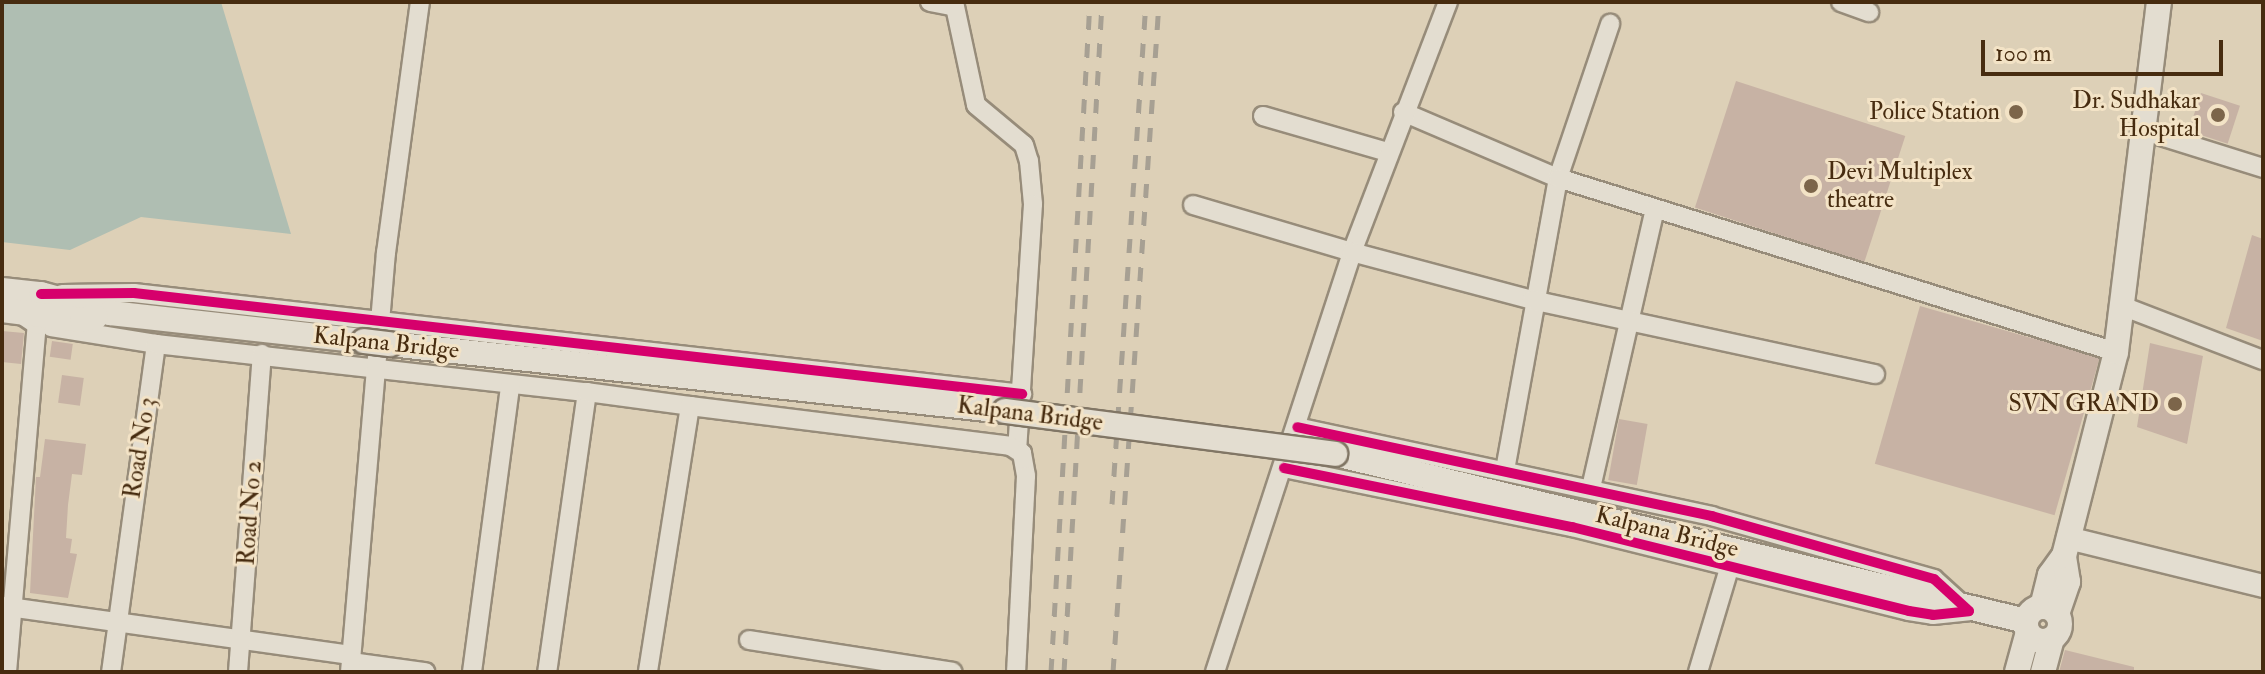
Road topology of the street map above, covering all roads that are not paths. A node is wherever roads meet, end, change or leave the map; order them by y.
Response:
1 (420, 2) edge
2 (930, 2) edge
3 (1448, 2) edge
4 (1841, 2) edge
5 (2159, 2) edge
6 (955, 5) edge
7 (1869, 12) dead end
8 (1610, 24) dead end
9 (1403, 112) junction
10 (1263, 116) dead end
11 (2145, 131) junction
12 (1388, 152) junction
13 (2263, 168) edge
14 (1558, 178) junction
15 (1193, 205) dead end
16 (1655, 209) junction
17 (1352, 252) junction
18 (2, 290) edge
19 (41, 294) junction
20 (1532, 300) junction
21 (2122, 306) junction
22 (110, 313) junction
23 (18, 316) edge
24 (1626, 317) junction
25 (378, 336) junction
26 (156, 344) junction
27 (2116, 352) junction
28 (262, 354) junction
29 (2263, 360) edge
30 (375, 369) junction
31 (1875, 374) dead end
32 (510, 386) junction
33 (587, 392) junction
34 (1014, 402) junction
35 (690, 406) junction
36 (1297, 427) junction
37 (1017, 450) junction
38 (1284, 468) junction
39 (1505, 470) junction
40 (1591, 488) junction
41 (2066, 547) junction
42 (1730, 565) junction
43 (2263, 586) edge
44 (6, 606) edge
45 (1967, 608) junction
46 (2038, 618) junction
47 (114, 620) junction
48 (241, 638) junction
49 (749, 640) dead end
50 (351, 663) edge
51 (7, 672) edge
52 (111, 672) edge
53 (238, 672) edge
54 (425, 672) edge
55 (472, 672) edge
56 (547, 672) edge
57 (648, 672) edge
58 (953, 672) edge
59 (1016, 672) edge
60 (1215, 672) edge
61 (1698, 672) edge
62 (2017, 672) edge
63 (2043, 672) edge

1 - 25 street
2 - 6 street
3 - 9 street
4 - 7 street
5 - 11 main road
6 - 34 street
8 - 14 street
9 - 12 street
9 - 14 street
10 - 12 street
11 - 13 street
11 - 21 main road
12 - 17 street
14 - 16 street
14 - 20 street
15 - 17 street
16 - 24 street
16 - 27 street
17 - 20 street
17 - 36 street
18 - 19 main road
19 - 22 main road
19 - 25 street
20 - 24 street
20 - 39 street
21 - 27 main road
21 - 29 street
22 - 23 main road
22 - 25 main road, Kalpana Bridge
23 - 26 street
23 - 44 street
24 - 31 street
24 - 40 street
25 - 30 street
25 - 34 main road, Kalpana Bridge
26 - 28 street
26 - 47 street, Road No 3
27 - 41 main road
28 - 30 street
28 - 48 street, Road No 2
30 - 32 street
30 - 50 street
32 - 33 street
32 - 55 street
33 - 35 street
33 - 56 street
34 - 37 street
34 - 45 main road, Kalpana Bridge, bridge
35 - 37 street
35 - 57 street
36 - 38 street
36 - 39 street
37 - 59 street
38 - 42 street
38 - 60 street
39 - 40 street
40 - 45 street
41 - 43 street
41 - 46 main road
42 - 45 street
42 - 61 street
44 - 47 street
44 - 51 street
45 - 46 main road, Kalpana Bridge
46 - 62 main road
46 - 63 main road
47 - 48 street
47 - 52 street, Road No 3
48 - 50 street
48 - 53 street, Road No 2
49 - 58 street
50 - 54 street

